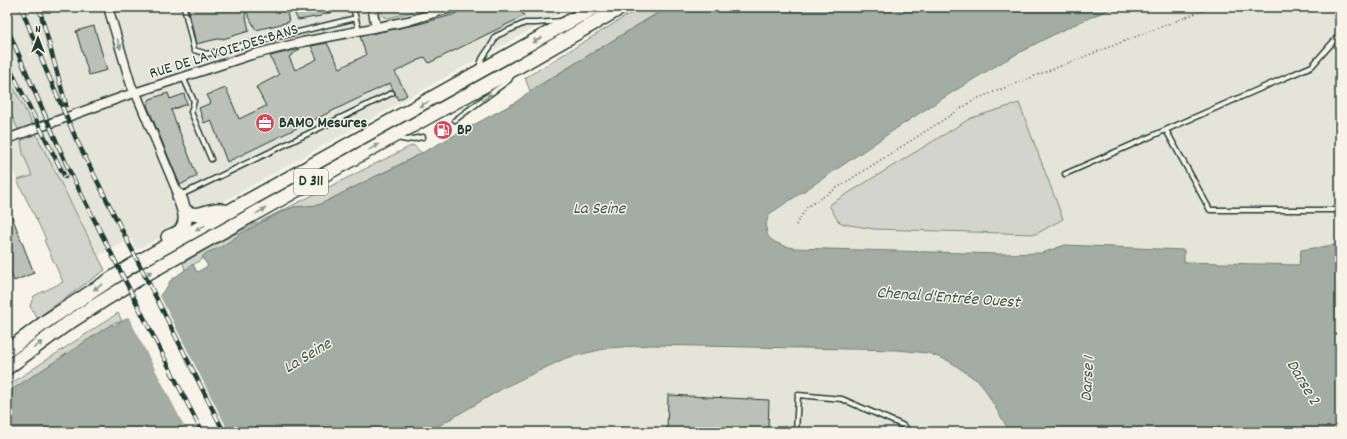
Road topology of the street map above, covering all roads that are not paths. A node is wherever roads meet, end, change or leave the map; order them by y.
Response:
1 (108, 7) edge
2 (184, 7) edge
3 (353, 7) edge
4 (372, 7) edge
5 (454, 7) edge
6 (595, 7) edge
7 (622, 7) edge
8 (356, 18) junction
9 (572, 21) junction
10 (376, 27) junction
11 (359, 31) junction
12 (1340, 34) edge
13 (514, 69) junction
14 (478, 73) junction
15 (183, 77) junction
16 (135, 93) junction
17 (392, 93) dead end
18 (455, 120) dead end
19 (1166, 130) junction
20 (392, 137) junction
21 (424, 137) dead end
22 (7, 139) edge
23 (211, 159) dead end
24 (1065, 174) dead end
25 (178, 196) junction
26 (185, 211) junction
27 (1340, 211) edge
28 (229, 212) junction
29 (131, 266) junction
30 (7, 351) edge
31 (7, 368) edge
32 (796, 432) edge
33 (911, 432) edge

1 -> 16 street
2 - 8 lane
3 - 8 lane
4 - 10 street
5 - 10 street, RUE DE LA VOIE DES BANS
6 - 9 main road, D 311
7 - 13 main road, D 311
8 - 11 lane
9 -> 14 main road, D 311
9 - 14 lane
10 - 11 street, RUE DE LA VOIE DES BANS
11 - 15 street, RUE DE LA VOIE DES BANS
12 - 19 lane
18 -> 13 lane
13 - 20 main road, D 311
14 -> 28 main road, D 311
15 - 16 street, RUE DE LA VOIE DES BANS
15 - 23 lane
16 - 22 street, RUE DE LA VOIE DES BANS
16 - 25 street
17 - 25 lane
19 - 24 lane
19 - 27 lane
20 - 21 lane
31 -> 20 main road, D 311
25 - 26 main road
26 - 28 main road
26 - 29 main road
28 -> 29 main road, D 311
29 -> 30 main road, D 311
32 - 33 lane

